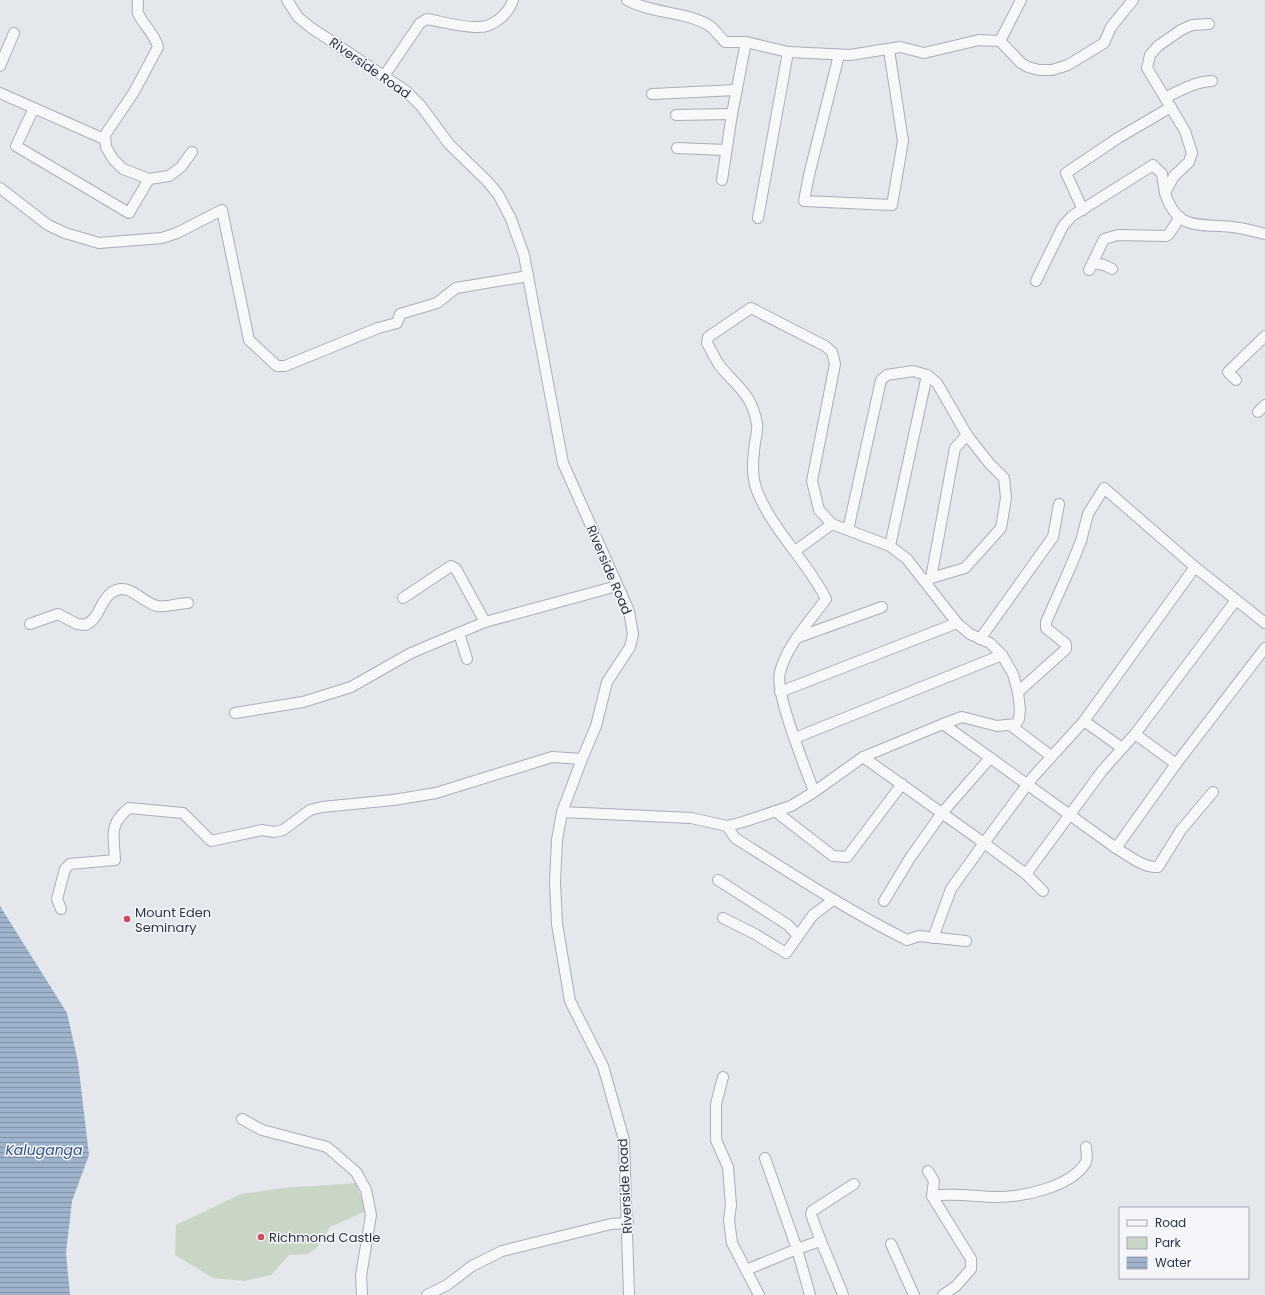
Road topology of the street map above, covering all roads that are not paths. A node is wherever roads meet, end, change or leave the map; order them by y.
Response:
1 (138, 0) edge
2 (287, 0) edge
3 (513, 0) edge
4 (627, 0) edge
5 (1021, 0) edge
6 (1133, 0) edge
7 (1209, 24) dead end
8 (14, 33) dead end
9 (1000, 41) junction
10 (746, 42) junction
11 (889, 50) junction
12 (788, 52) junction
13 (839, 55) junction
14 (0, 66) edge
15 (384, 76) junction
16 (1212, 81) dead end
17 (737, 90) junction
18 (0, 93) edge
19 (652, 94) dead end
20 (1168, 103) junction
21 (34, 108) junction
22 (732, 114) junction
23 (676, 115) dead end
24 (104, 139) junction
25 (677, 148) dead end
26 (726, 150) junction
27 (192, 152) dead end
28 (149, 180) junction
29 (722, 180) dead end
30 (0, 188) edge
31 (1165, 193) junction
32 (1083, 210) junction
33 (1180, 217) junction
34 (758, 218) dead end
35 (1265, 234) edge
36 (1112, 269) dead end
37 (528, 276) junction
38 (1036, 281) dead end
39 (1265, 336) edge
40 (927, 375) junction
41 (1236, 380) dead end
42 (966, 435) junction
43 (1059, 504) dead end
44 (832, 524) junction
45 (848, 530) junction
46 (890, 546) junction
47 (795, 551) junction
48 (1195, 568) junction
49 (929, 580) junction
50 (617, 586) junction
51 (403, 598) dead end
52 (1236, 600) junction
53 (188, 603) dead end
54 (882, 607) dead end
55 (485, 622) junction
56 (957, 623) junction
57 (1265, 623) edge
58 (30, 624) dead end
59 (459, 633) junction
60 (799, 637) junction
61 (980, 639) junction
62 (1265, 648) edge
63 (1002, 655) junction
64 (467, 659) dead end
65 (780, 692) junction
66 (1018, 692) junction
67 (235, 713) dead end
68 (1084, 721) junction
69 (943, 724) junction
70 (1010, 725) junction
71 (1136, 734) junction
72 (795, 738) junction
73 (1122, 748) junction
74 (1051, 756) junction
75 (863, 757) junction
76 (990, 758) junction
77 (582, 759) junction
78 (1176, 764) junction
79 (902, 784) junction
80 (1027, 785) junction
81 (814, 792) junction
82 (1213, 792) dead end
83 (775, 811) junction
84 (562, 812) junction
85 (942, 813) junction
86 (1070, 816) junction
87 (727, 826) junction
88 (984, 843) junction
89 (1116, 848) junction
90 (1026, 874) junction
91 (718, 880) dead end
92 (1043, 891) dead end
93 (833, 900) junction
94 (884, 901) dead end
95 (61, 909) dead end
96 (723, 918) dead end
97 (798, 936) junction
98 (933, 938) junction
99 (966, 941) dead end
100 (723, 1077) dead end
101 (242, 1119) dead end
102 (1086, 1147) dead end
103 (765, 1158) dead end
104 (928, 1171) dead end
105 (854, 1184) dead end
106 (932, 1196) junction
107 (628, 1223) junction
108 (820, 1241) junction
109 (891, 1244) dead end
110 (797, 1249) junction
111 (746, 1270) junction
112 (362, 1295) edge
113 (427, 1295) edge
114 (629, 1295) edge
115 (759, 1295) edge
116 (810, 1295) edge
117 (843, 1295) edge
118 (914, 1295) edge
119 (943, 1295) edge

1 - 24 street
2 - 15 street, Riverside Road
3 - 15 street
4 - 10 street
5 - 9 street
6 - 9 street
7 - 20 street
8 - 14 street
9 - 11 street
10 - 12 street
10 - 17 street
11 - 13 street
11 - 13 street
12 - 13 street
12 - 34 street
15 - 37 street, Riverside Road
16 - 20 street
17 - 19 street
17 - 22 street
18 - 21 street
20 - 31 street
20 - 32 street
21 - 24 street
21 - 28 street
22 - 23 street
22 - 26 street
24 - 28 street
25 - 26 street
26 - 29 street
27 - 28 street
30 - 37 street
31 - 32 street
31 - 33 street
32 - 38 street
33 - 35 street
33 - 36 street
37 - 50 street, Riverside Road
39 - 41 street
40 - 42 street
40 - 45 street
40 - 46 street
42 - 49 street
42 - 49 street
43 - 61 street
44 - 45 street
44 - 47 street
44 - 47 street
45 - 46 street
46 - 49 street
47 - 60 street
48 - 52 street
48 - 66 street
48 - 68 street
49 - 56 street
50 - 55 street
50 - 77 street, Riverside Road
51 - 55 street
52 - 57 street
52 - 71 street
53 - 58 street
54 - 60 street
55 - 59 street
56 - 61 street
56 - 65 street
59 - 64 street
59 - 67 street
60 - 65 street
61 - 63 street
62 - 78 street
63 - 66 street
63 - 72 street
65 - 72 street
66 - 70 street
68 - 73 street
68 - 74 street
69 - 70 street
69 - 75 street
69 - 76 street
70 - 74 street
71 - 73 street
71 - 78 street
72 - 81 street
73 - 86 street
74 - 80 street
75 - 79 street
75 - 81 street
76 - 80 street
76 - 85 street
77 - 84 street, Riverside Road
77 - 95 street
78 - 89 street
79 - 83 street
79 - 85 street
80 - 86 street
80 - 88 street
81 - 83 street
82 - 89 street
83 - 87 street
84 - 87 street
84 - 107 street, Riverside Road
85 - 88 street
85 - 94 street
86 - 89 street
86 - 90 street
87 - 93 street
88 - 90 street
88 - 98 street
90 - 92 street
91 - 97 street
93 - 97 street
93 - 98 street
96 - 97 street
98 - 99 street
100 - 111 street
101 - 112 street
102 - 106 street
103 - 110 street
104 - 106 street
105 - 108 street
106 - 119 street
107 - 113 street
107 - 114 street, Riverside Road
108 - 110 street
108 - 117 street
109 - 118 street
110 - 111 street
110 - 116 street
111 - 115 street

